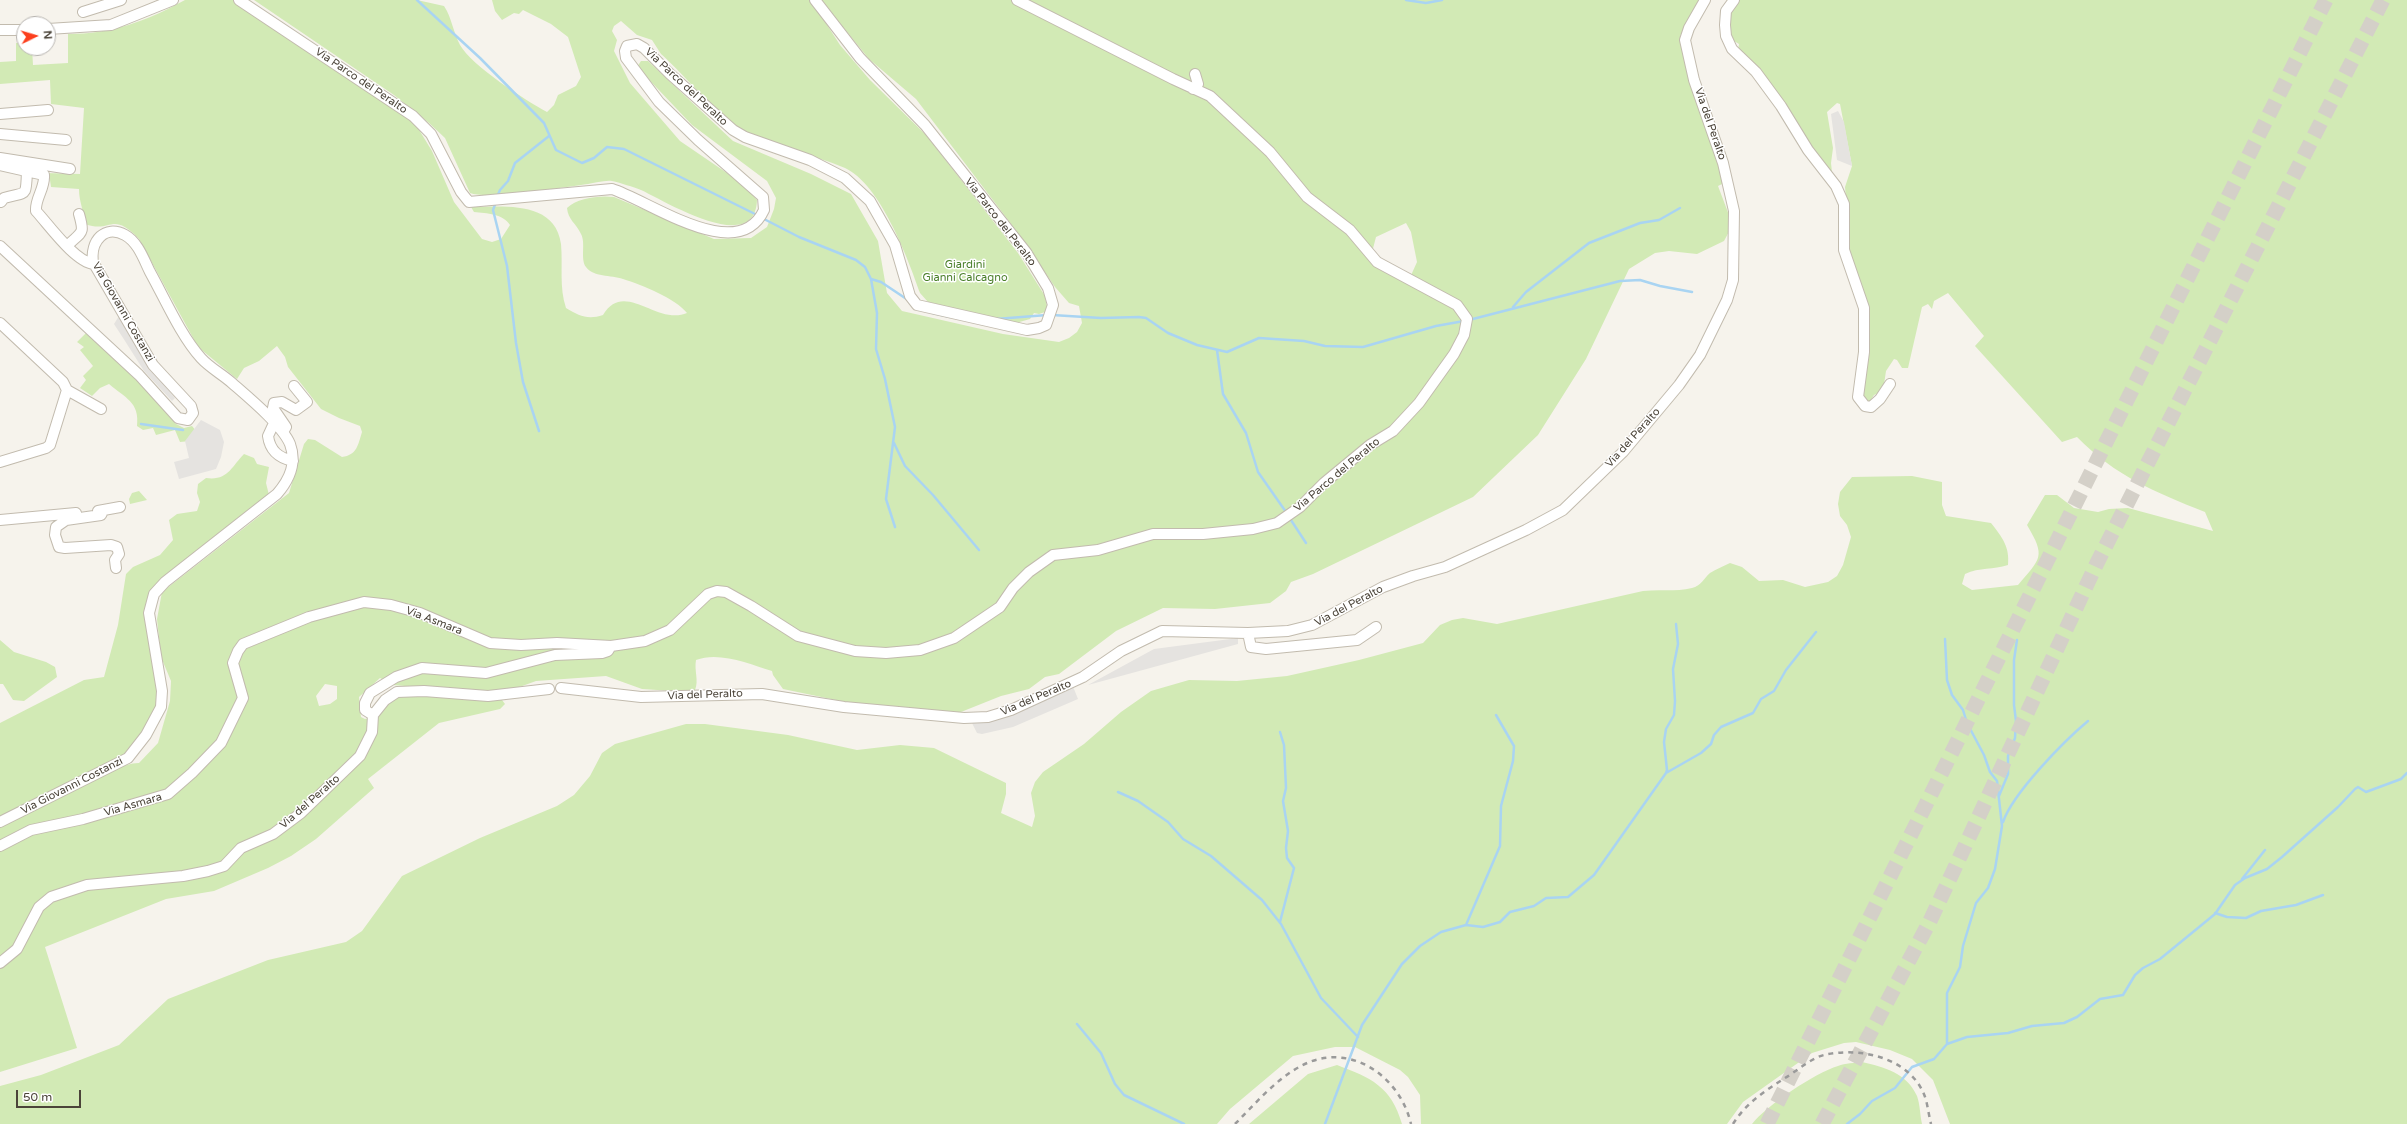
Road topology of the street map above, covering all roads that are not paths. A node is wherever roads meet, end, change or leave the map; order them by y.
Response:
1 (121, 0) edge
2 (173, 0) edge
3 (239, 0) edge
4 (815, 0) edge
5 (1016, 0) edge
6 (1705, 0) edge
7 (1734, 0) edge
8 (83, 12) dead end
9 (56, 28) edge
10 (0, 30) edge
11 (16, 30) edge
12 (1195, 74) dead end
13 (1193, 89) junction
14 (48, 110) dead end
15 (0, 114) edge
16 (0, 134) edge
17 (66, 140) dead end
18 (0, 158) edge
19 (0, 165) edge
20 (70, 169) dead end
21 (27, 170) junction
22 (1, 202) dead end
23 (79, 214) dead end
24 (0, 246) edge
25 (67, 246) junction
26 (94, 264) junction
27 (0, 323) edge
28 (1890, 384) dead end
29 (294, 386) dead end
30 (67, 390) junction
31 (101, 409) dead end
32 (274, 423) junction
33 (283, 432) junction
34 (293, 461) junction
35 (0, 462) edge
36 (120, 507) dead end
37 (103, 511) junction
38 (0, 520) edge
39 (116, 568) dead end
40 (1376, 627) dead end
41 (1248, 633) junction
42 (611, 646) junction
43 (560, 688) dead end
44 (549, 689) dead end
45 (373, 715) junction
46 (0, 822) edge
47 (0, 846) edge
48 (0, 963) edge

1 - 8 street
2 - 9 street
3 - 4 street, Via Parco del Peralto
5 - 13 street, Via Parco del Peralto
6 - 41 street, Via del Peralto
7 - 28 street
10 - 11 street
12 - 13 street
13 - 42 street, Via Parco del Peralto
14 - 15 street
16 - 17 street
18 - 20 street
19 - 21 street
21 - 22 street
21 - 25 street
23 - 25 street
24 - 26 street, Via Giovanni Costanzi
25 - 26 street
26 - 32 street, Via Giovanni Costanzi
27 - 30 street
29 - 33 street, Via Giovanni Costanzi
30 - 31 street
30 - 35 street
32 - 33 street, Via Giovanni Costanzi
32 - 34 street
33 - 34 street, Via Giovanni Costanzi
34 - 46 street, Via Giovanni Costanzi
36 - 37 street
37 - 38 street
37 - 39 street
40 - 41 street
41 - 43 street, Via del Peralto
42 - 45 street
42 - 47 street, Via Asmara
44 - 45 street
45 - 48 street, Via del Peralto

